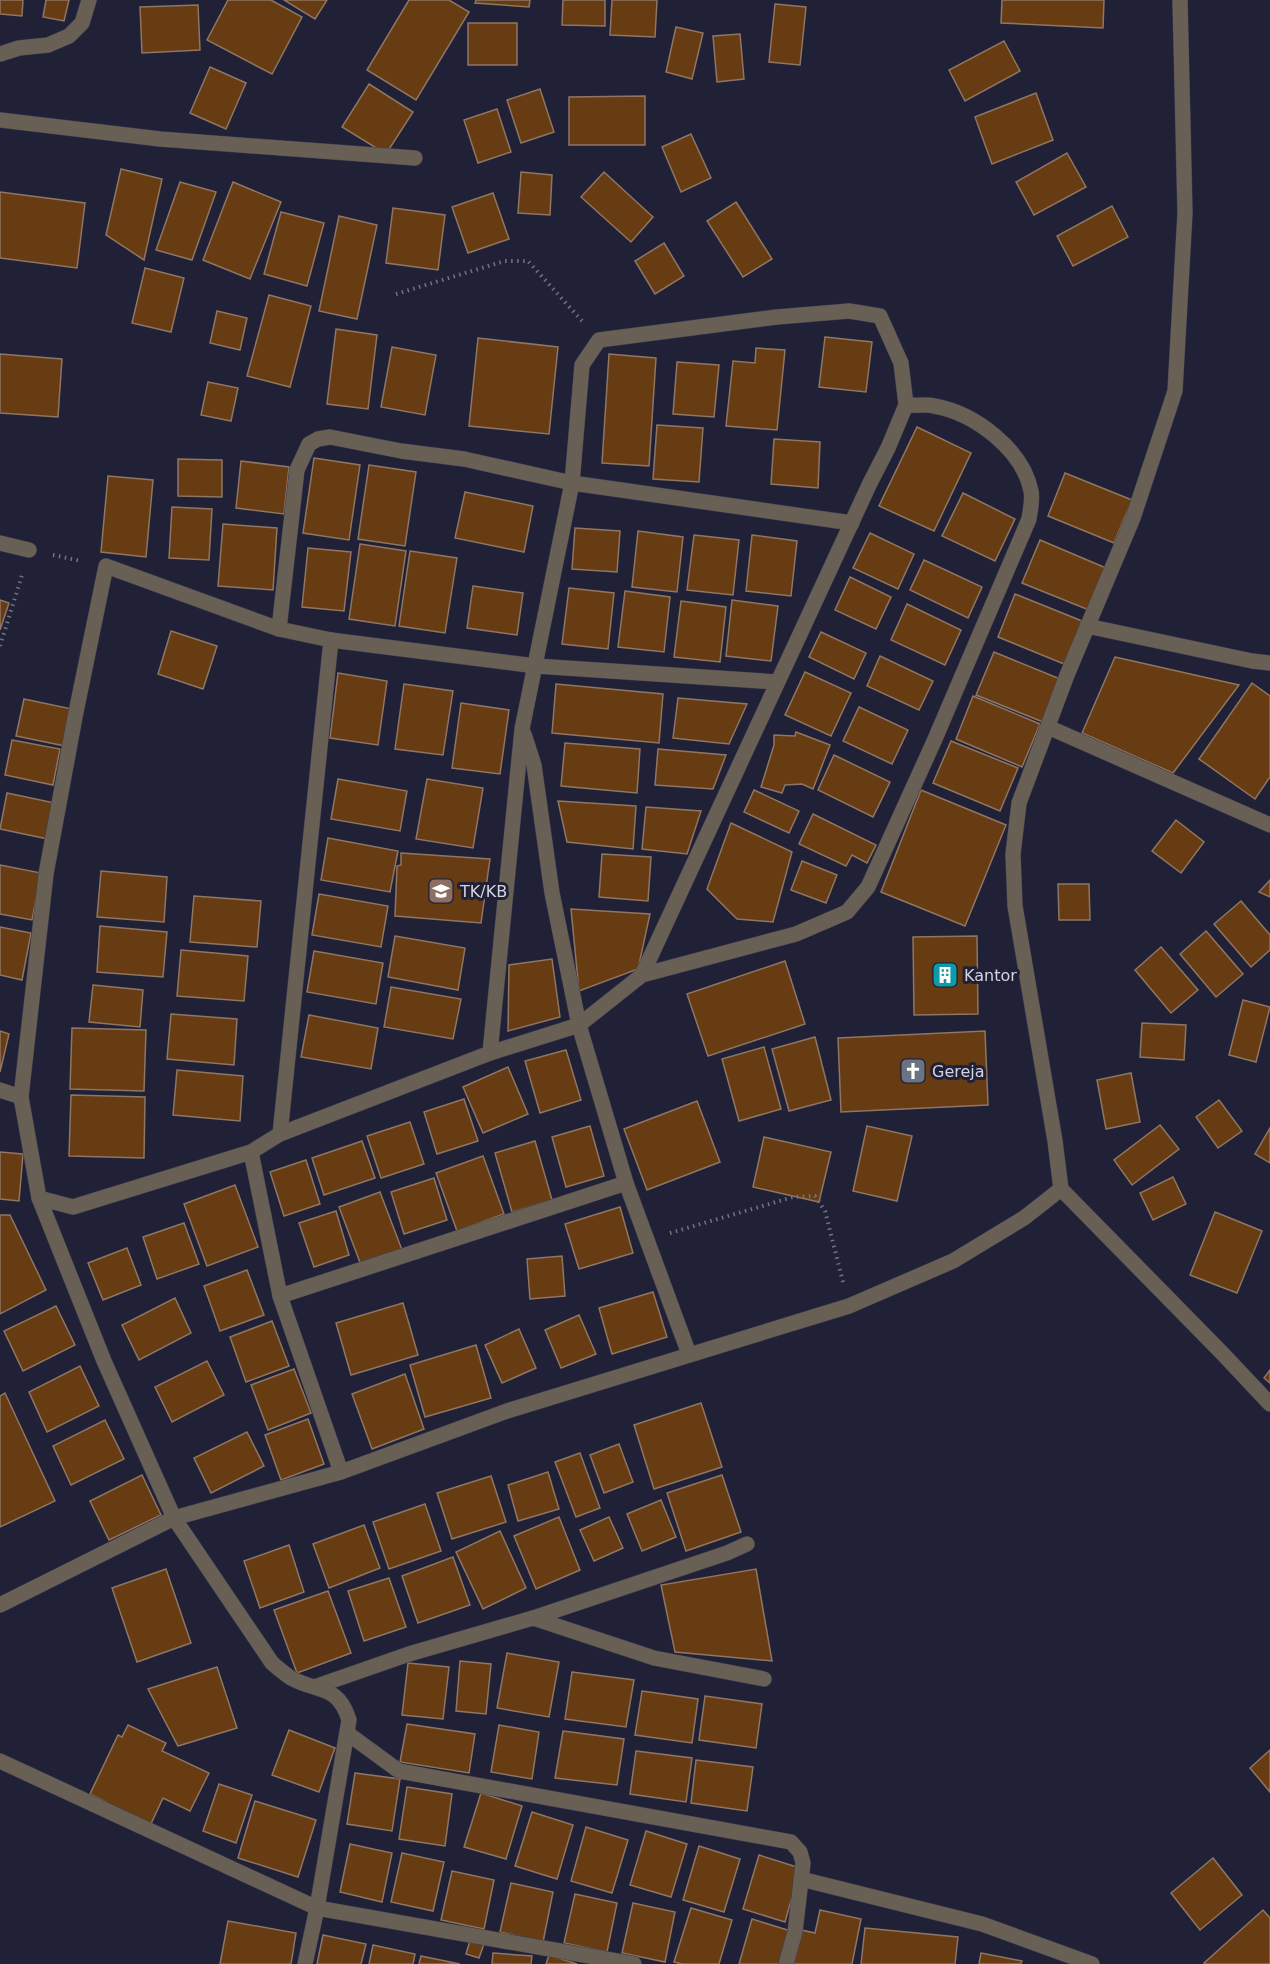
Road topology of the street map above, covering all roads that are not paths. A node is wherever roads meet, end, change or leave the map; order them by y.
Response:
1 (89, 0) edge
2 (1180, 0) edge
3 (0, 54) edge
4 (0, 120) edge
5 (415, 158) dead end
6 (906, 405) junction
7 (572, 483) junction
8 (852, 523) junction
9 (0, 543) edge
10 (29, 550) road end
11 (1087, 626) junction
12 (279, 629) junction
13 (331, 640) junction
14 (1270, 663) edge
15 (536, 666) junction
16 (777, 682) junction
17 (1048, 727) junction
18 (522, 729) junction
19 (1270, 825) edge
20 (642, 975) junction
21 (579, 1025) junction
22 (490, 1053) junction
23 (0, 1090) edge
24 (21, 1097) junction
25 (280, 1134) junction
26 (251, 1152) junction
27 (626, 1183) junction
28 (1061, 1189) junction
29 (39, 1198) junction
30 (280, 1296) junction
31 (689, 1354) junction
32 (1270, 1404) edge
33 (342, 1472) junction
34 (174, 1518) junction
35 (747, 1544) dead end
36 (0, 1605) edge
37 (533, 1618) junction
38 (764, 1679) dead end
39 (317, 1686) junction
40 (347, 1733) junction
41 (0, 1761) edge
42 (801, 1879) junction
43 (317, 1908) junction
44 (305, 1964) edge
45 (634, 1964) edge
46 (786, 1964) edge
47 (1092, 1964) edge

1 - 3 street
2 - 11 street
4 - 5 street
6 - 7 street
6 - 8 street
6 - 20 street
7 - 8 street
7 - 12 street
7 - 15 street
8 - 16 street
9 - 10 street
11 - 14 street
11 - 17 street
12 - 13 street
12 - 24 street
13 - 15 street
13 - 25 street
15 - 16 street
15 - 18 street
16 - 20 street
17 - 19 street
17 - 28 street
18 - 21 street
18 - 22 street
20 - 21 street
21 - 22 street
21 - 27 street
22 - 25 street
23 - 24 street
24 - 29 street
25 - 26 street
26 - 29 street
26 - 30 street
27 - 30 street
27 - 31 street
28 - 31 street
28 - 32 street
29 - 34 street
30 - 33 street
31 - 33 street
33 - 34 street
34 - 36 street
34 - 39 street
35 - 37 street
37 - 38 street
37 - 39 street
39 - 40 street
40 - 42 street
40 - 43 street
41 - 43 street
42 - 46 street
42 - 47 street
43 - 44 street
43 - 45 street

